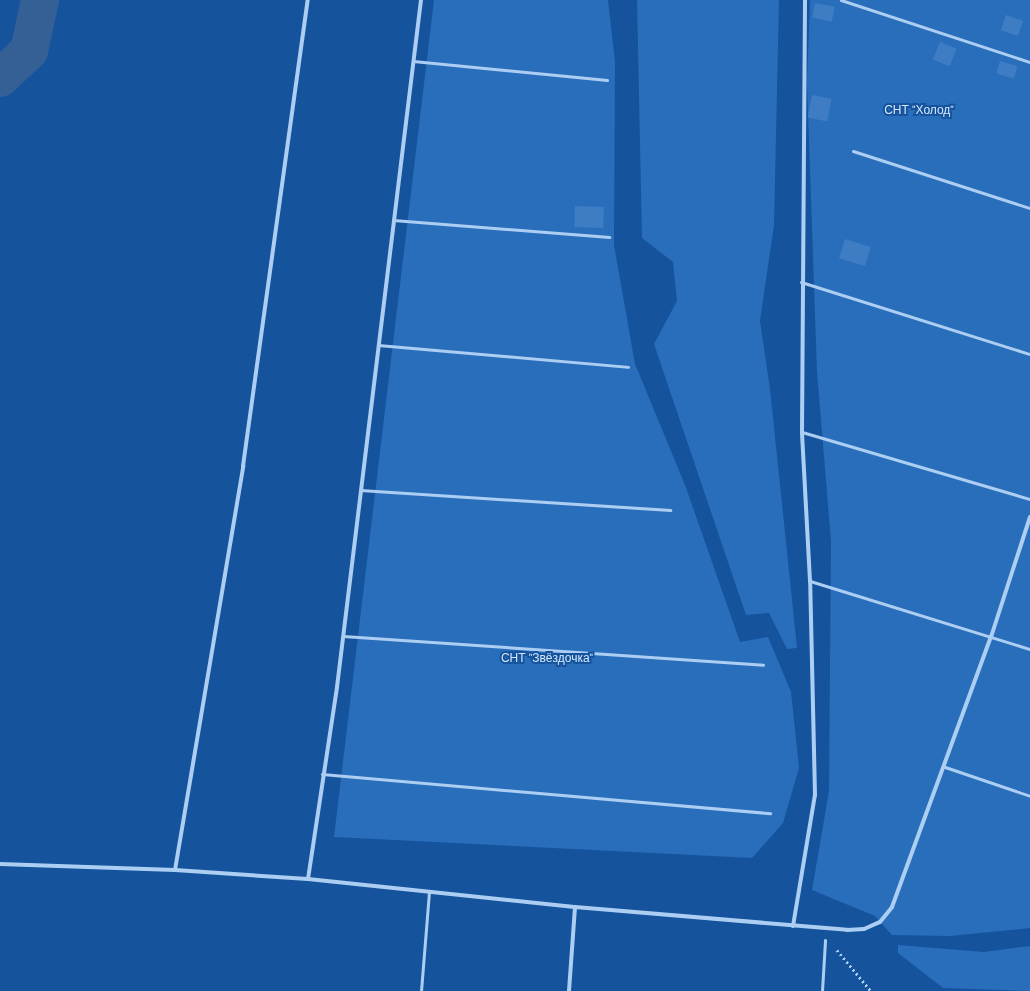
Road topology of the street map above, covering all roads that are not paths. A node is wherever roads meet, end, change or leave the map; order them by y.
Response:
1 (308, 0) edge
2 (421, 0) edge
3 (804, 0) edge
4 (841, 0) edge
5 (413, 61) junction
6 (1030, 62) edge
7 (607, 80) dead end
8 (853, 151) dead end
9 (1030, 208) edge
10 (393, 220) junction
11 (609, 237) dead end
12 (801, 282) junction
13 (378, 345) junction
14 (1030, 354) edge
15 (628, 367) dead end
16 (802, 432) junction
17 (360, 490) junction
18 (1030, 499) edge
19 (670, 510) dead end
20 (1030, 516) edge
21 (810, 581) junction
22 (343, 636) junction
23 (991, 637) junction
24 (1030, 649) edge
25 (763, 665) dead end
26 (944, 768) junction
27 (322, 774) junction
28 (1030, 796) edge
29 (770, 813) dead end
30 (0, 864) edge
31 (175, 870) junction
32 (308, 879) junction
33 (429, 891) junction
34 (575, 907) junction
35 (793, 926) junction
36 (825, 940) dead end
37 (421, 991) edge
38 (569, 991) edge
39 (822, 991) edge

1 - 31 street
2 - 5 street
3 - 12 street
4 - 6 lane
5 - 7 lane
5 - 10 street
8 - 9 lane
10 - 11 lane
10 - 13 street
12 - 14 lane
12 - 16 street
13 - 15 lane
13 - 17 street
16 - 18 lane
16 - 21 street
17 - 19 lane
17 - 22 street
20 - 23 street
21 - 23 lane
21 - 35 street
22 - 25 lane
22 - 27 street
23 - 24 lane
23 - 26 street
26 - 28 lane
26 - 35 street
27 - 29 lane
27 - 32 street
30 - 31 street
31 - 32 street
32 - 33 street
33 - 34 street
33 - 37 lane
34 - 35 street
34 - 38 street
36 - 39 lane

